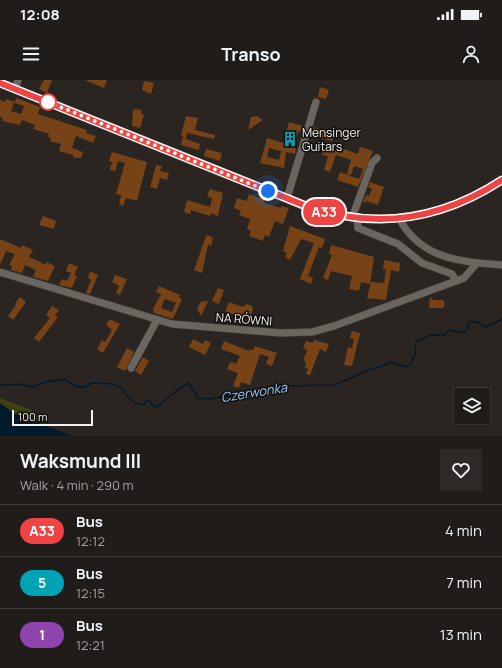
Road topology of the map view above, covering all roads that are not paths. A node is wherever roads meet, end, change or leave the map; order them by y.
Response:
1 (18, 80) edge
2 (0, 83) edge
3 (15, 89) junction
4 (316, 102) dead end
5 (377, 158) dead end
6 (502, 180) edge
7 (287, 198) junction
8 (355, 218) junction
9 (399, 218) junction
10 (477, 263) junction
11 (502, 265) edge
12 (0, 272) edge
13 (456, 281) junction
14 (157, 320) junction
15 (131, 368) dead end

1 - 3 street
2 - 3 street
3 - 7 street
4 - 7 street
5 - 8 street
6 - 9 street
7 - 8 street
8 - 9 street
8 - 13 street
9 - 10 street
10 - 11 street
10 - 13 street, NA RÓWNI
12 - 14 street, NA RÓWNI
13 - 14 street, NA RÓWNI
14 - 15 street

